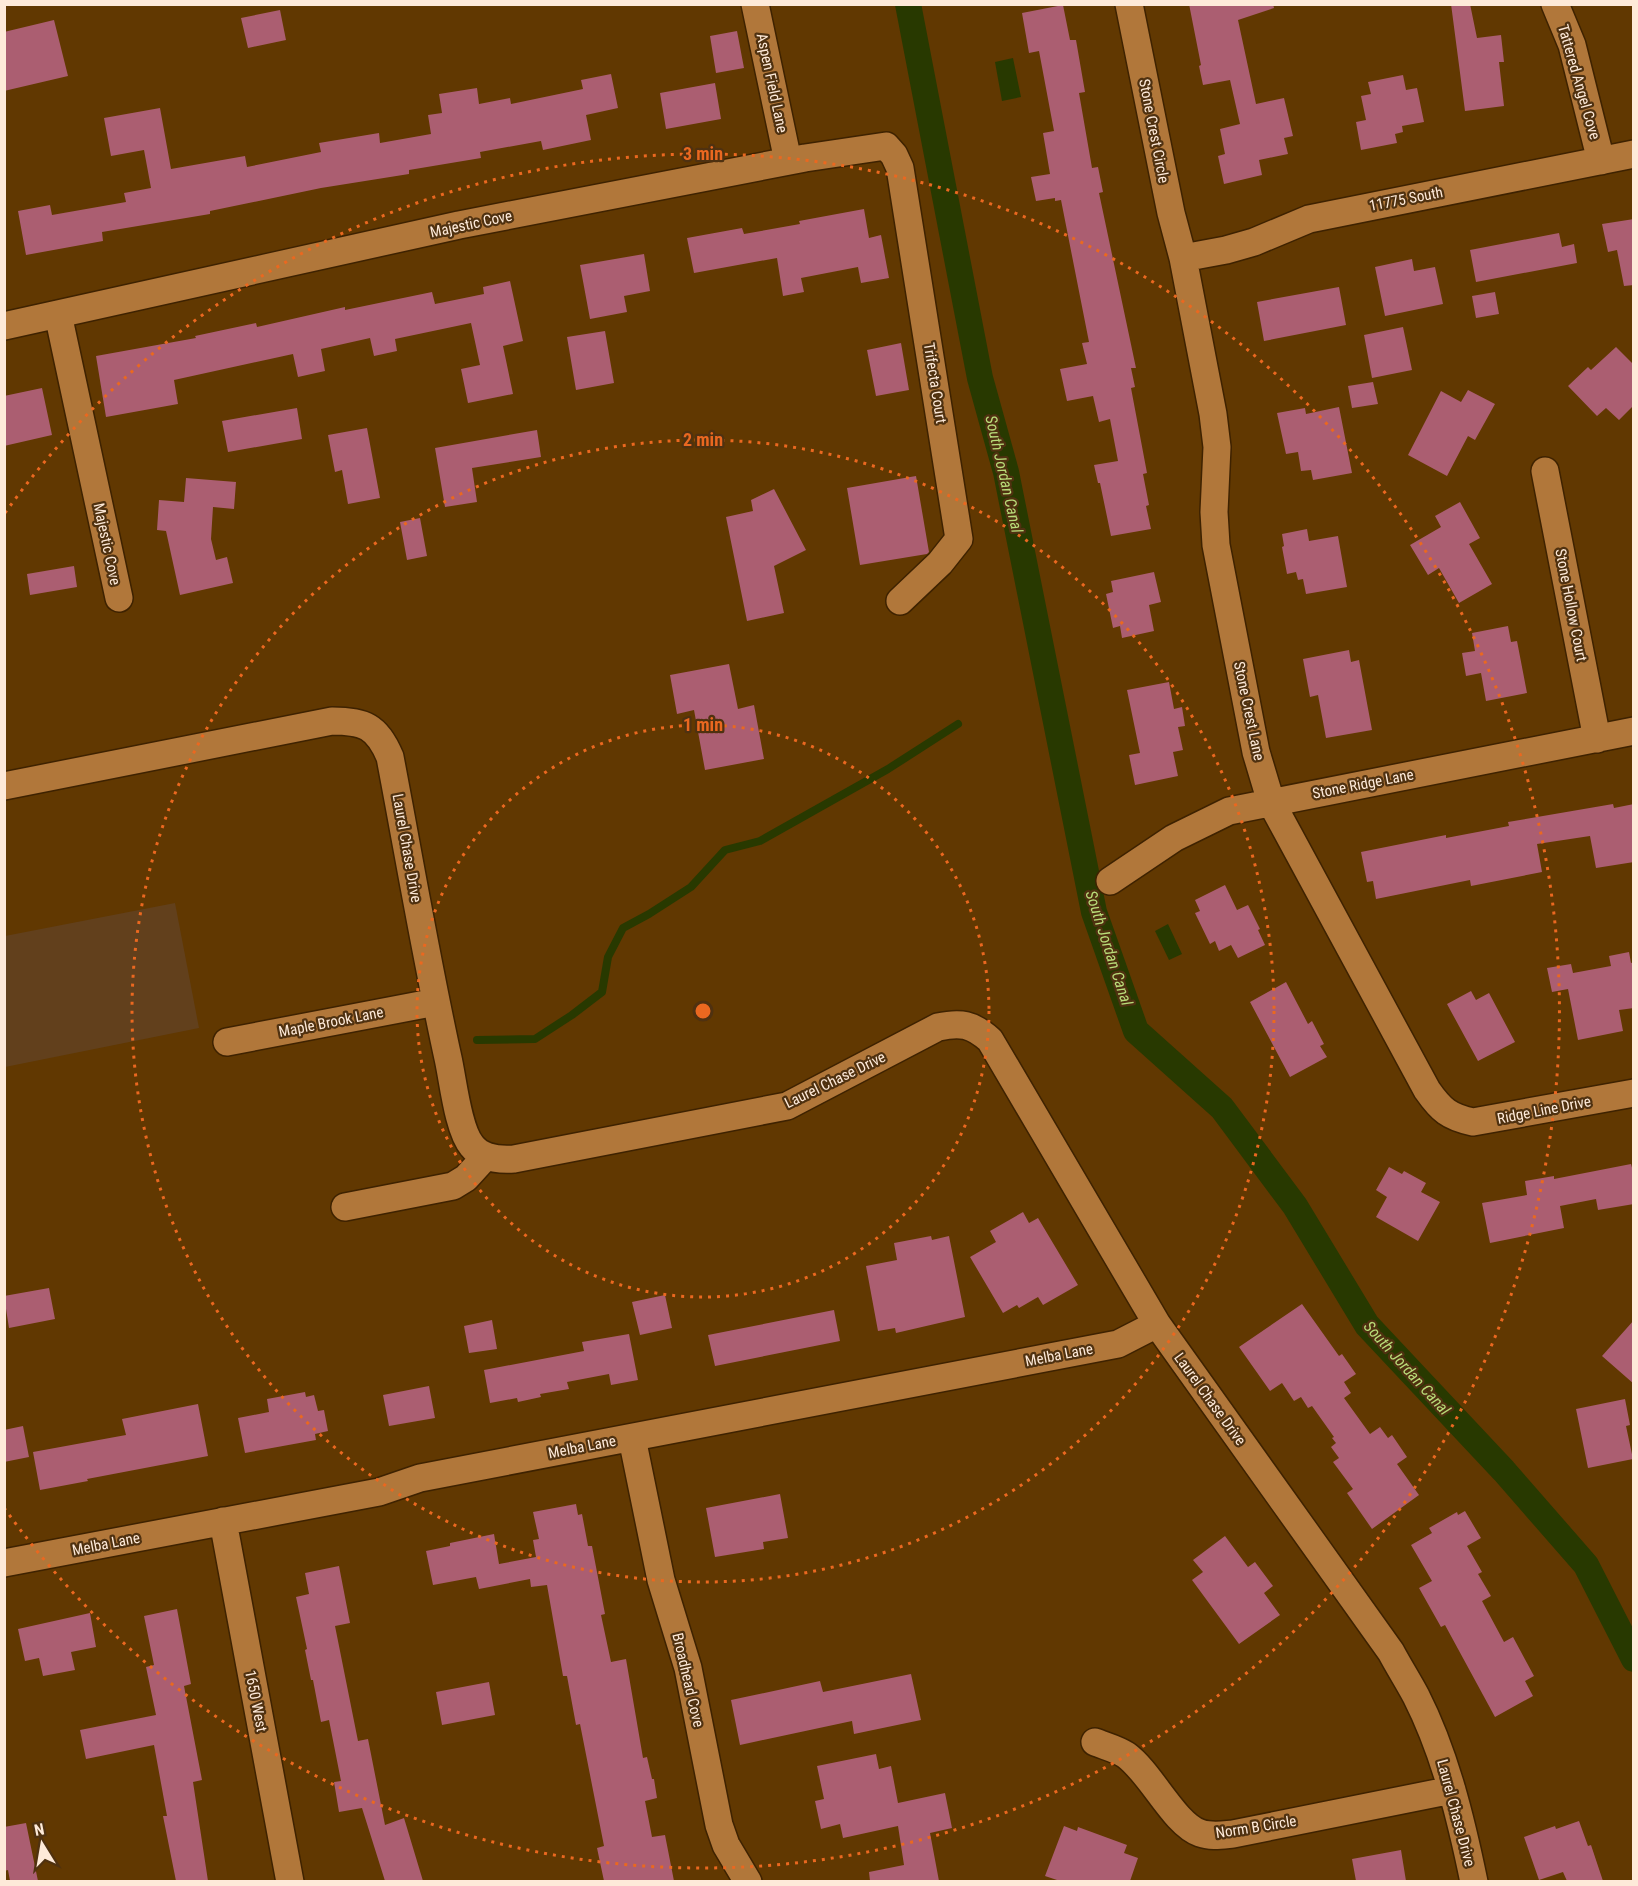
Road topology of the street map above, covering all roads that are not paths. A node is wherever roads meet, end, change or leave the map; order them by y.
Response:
1 (755, 4) edge
2 (1129, 4) edge
3 (1555, 4) edge
4 (886, 146) joint
5 (1634, 154) edge
6 (1601, 160) junction
7 (788, 161) junction
8 (1183, 258) junction
9 (58, 314) junction
10 (4, 326) edge
11 (1545, 471) dead end
12 (119, 598) dead end
13 (900, 601) dead end
14 (1634, 731) edge
15 (1597, 739) junction
16 (4, 786) edge
17 (1271, 802) junction
18 (1110, 880) dead end
19 (435, 1002) junction
20 (227, 1042) dead end
21 (1634, 1093) edge
22 (1454, 1118) joint
23 (486, 1156) junction
24 (345, 1207) dead end
25 (1157, 1324) junction
26 (632, 1438) junction
27 (223, 1521) junction
28 (4, 1563) edge
29 (1095, 1742) dead end
30 (1452, 1790) junction
31 (290, 1881) edge
32 (748, 1881) edge
33 (1473, 1881) edge

1 - 7 street, Aspen Field Lane
2 - 8 street, Stone Crest Circle
3 - 6 street, Tattered Angel Cove
4 - 7 street, Majestic Cove
4 - 13 street, Trifecta Court
5 - 6 street, 11775 South
6 - 8 street, 11775 South
7 - 9 street, Majestic Cove
8 - 17 street, Stone Crest Lane
9 - 10 street, Majestic Cove
9 - 12 street, Majestic Cove
11 - 15 street, Stone Hollow Court
14 - 15 street, Stone Ridge Lane
15 - 17 street, Stone Ridge Lane
16 - 19 street, Laurel Chase Drive
17 - 18 street, Stone Ridge Lane
17 - 22 street, Stone Crest Lane
19 - 20 street, Maple Brook Lane
19 - 23 street, Laurel Chase Drive
21 - 22 street, Ridge Line Drive
23 - 24 street
23 - 25 street, Laurel Chase Drive
25 - 26 street, Melba Lane
25 - 30 street, Laurel Chase Drive
26 - 27 street, Melba Lane
26 - 32 street, Broadhead Cove
27 - 28 street, Melba Lane
27 - 31 street, 1650 West
29 - 30 street, Norm B Circle
30 - 33 street, Laurel Chase Drive

